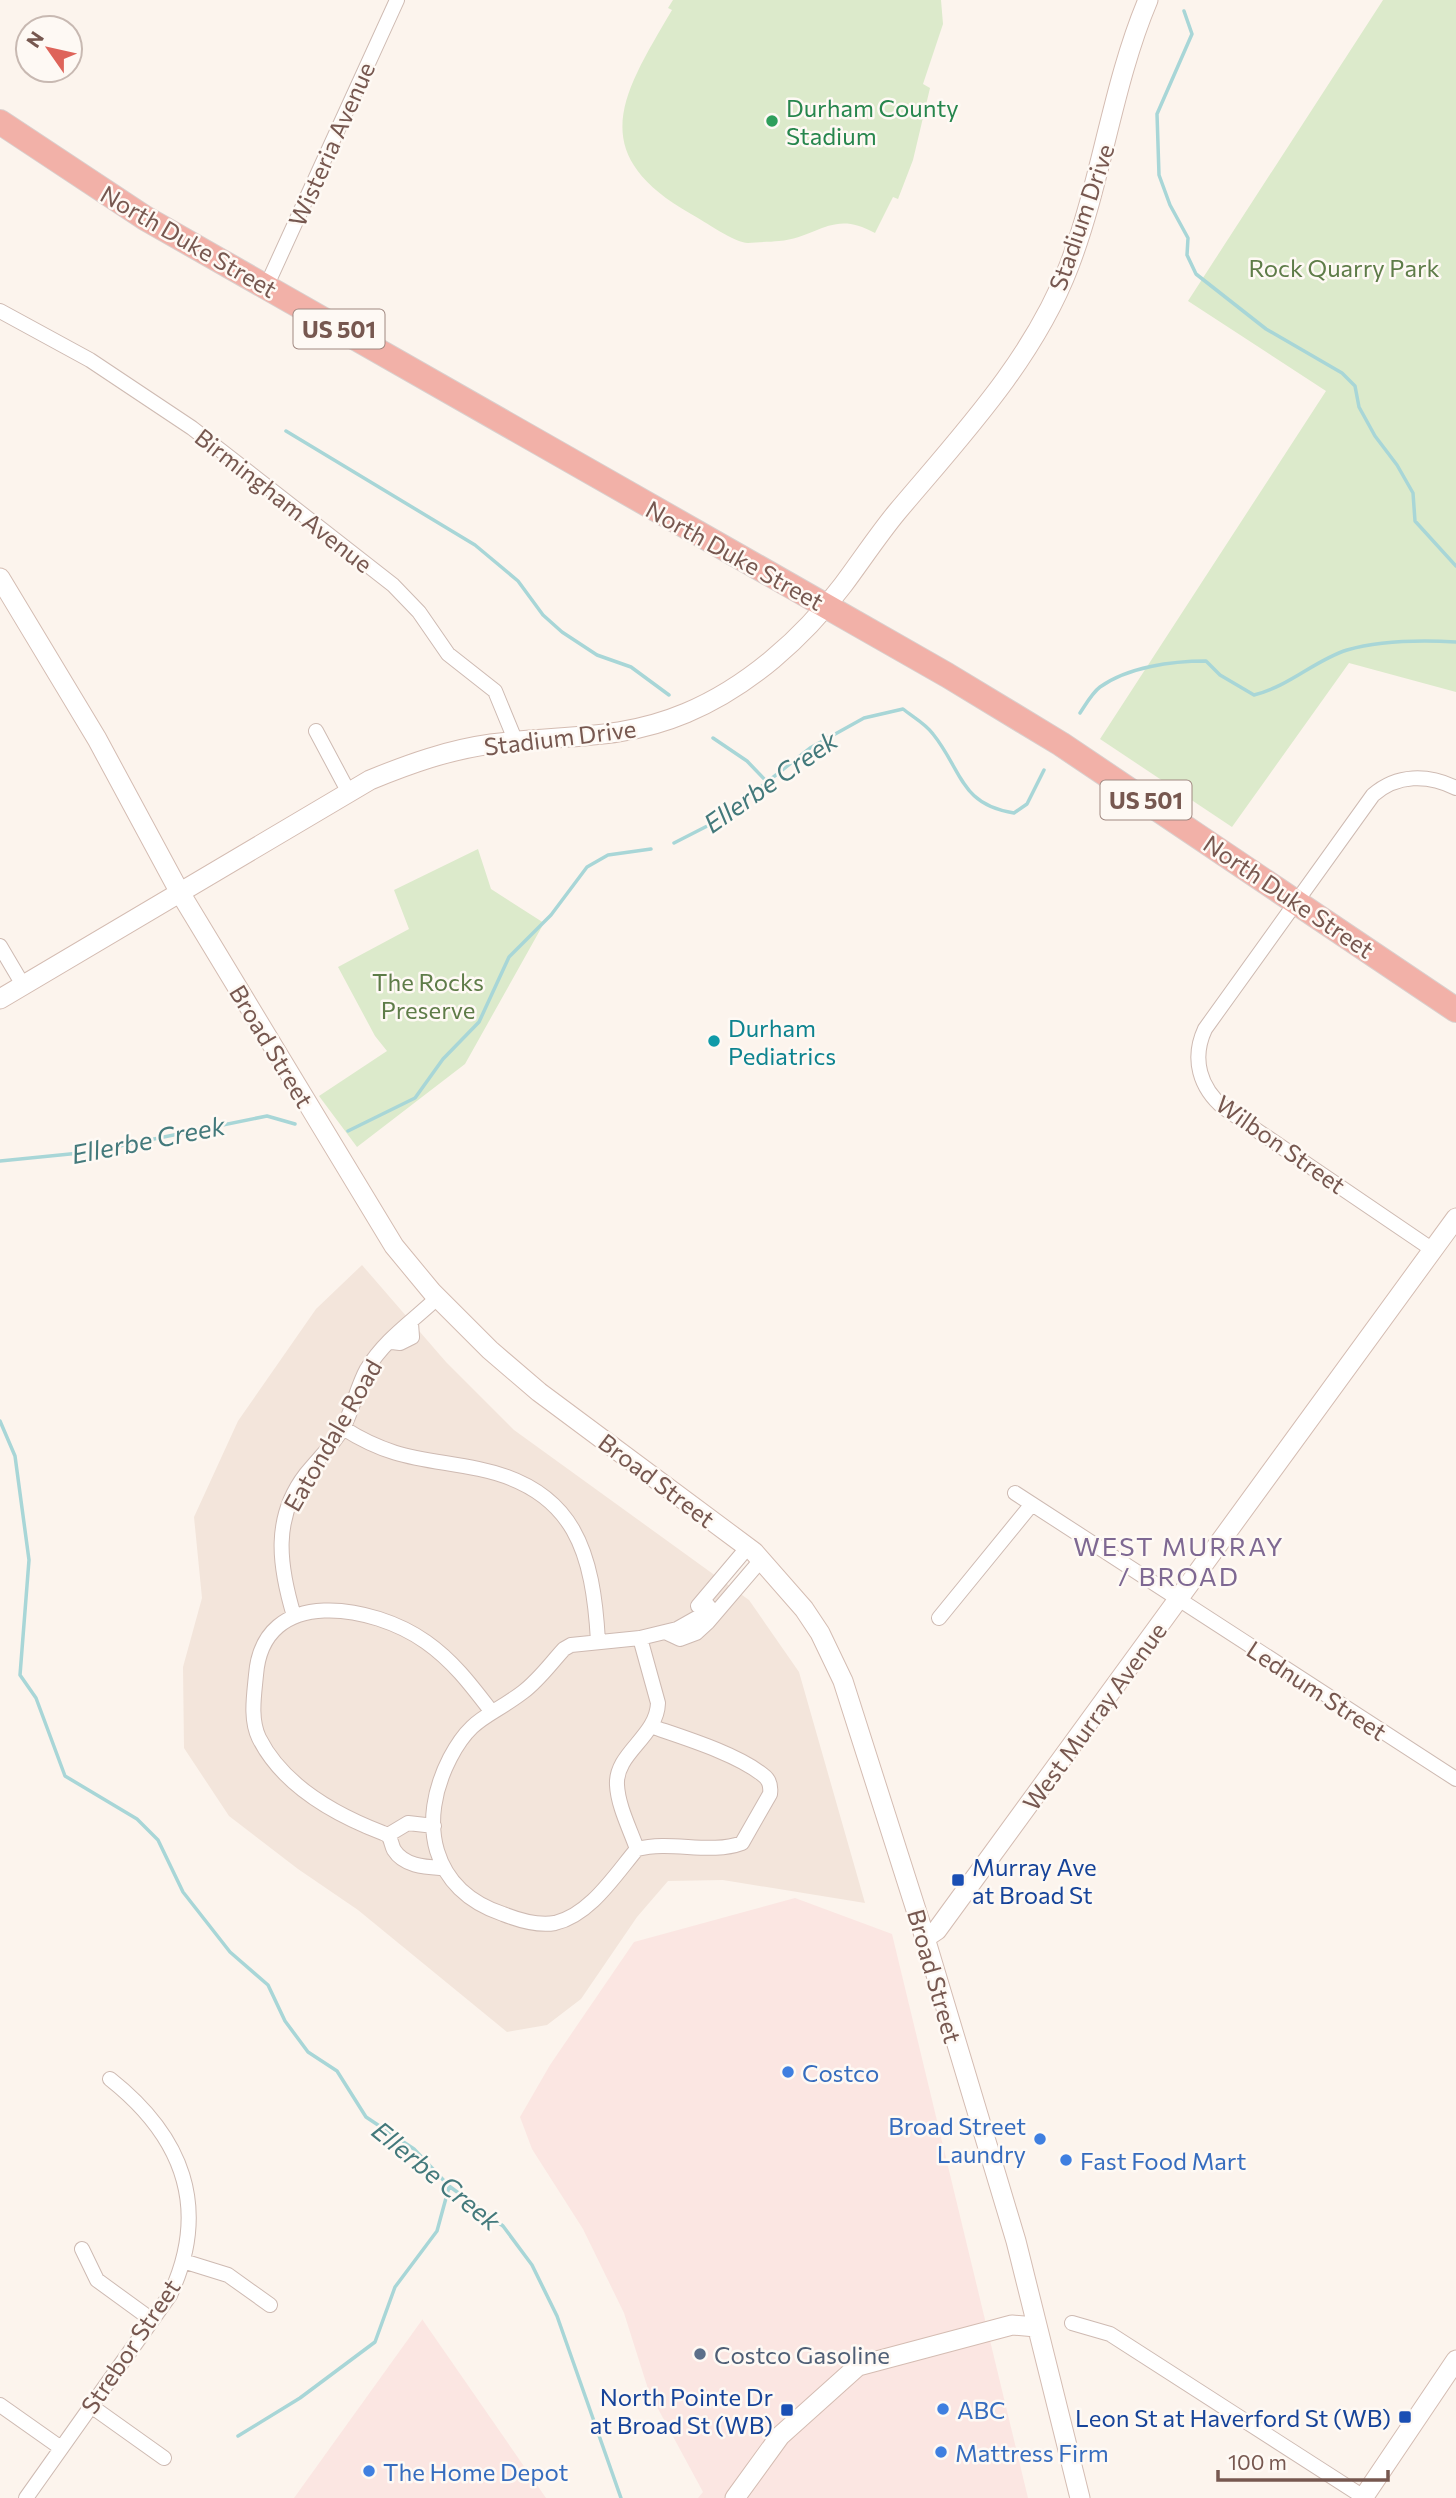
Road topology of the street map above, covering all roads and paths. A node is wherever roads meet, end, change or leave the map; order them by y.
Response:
1 (397, 0) edge
2 (1148, 0) edge
3 (0, 122) edge
4 (266, 288) junction
5 (0, 311) edge
6 (0, 578) edge
7 (826, 606) junction
8 (316, 731) dead end
9 (516, 742) junction
10 (1456, 788) edge
11 (348, 791) junction
12 (179, 891) junction
13 (1295, 901) junction
14 (0, 946) edge
15 (23, 985) junction
16 (0, 999) edge
17 (1456, 1010) edge
18 (1456, 1218) edge
19 (1433, 1250) junction
20 (437, 1298) junction
21 (342, 1428) junction
22 (1015, 1493) dead end
23 (1032, 1504) junction
24 (754, 1554) junction
25 (1179, 1600) junction
26 (709, 1607) junction
27 (294, 1616) junction
28 (939, 1618) dead end
29 (665, 1632) junction
30 (640, 1639) junction
31 (598, 1641) junction
32 (491, 1711) junction
33 (653, 1727) junction
34 (1456, 1779) edge
35 (434, 1826) junction
36 (388, 1835) junction
37 (637, 1849) junction
38 (442, 1868) junction
39 (925, 1938) junction
40 (110, 2079) dead end
41 (82, 2249) dead end
42 (183, 2261) junction
43 (270, 2305) dead end
44 (152, 2320) junction
45 (1072, 2323) dead end
46 (1036, 2327) junction
47 (1456, 2360) edge
48 (0, 2405) edge
49 (91, 2406) junction
50 (61, 2448) junction
51 (164, 2458) dead end
52 (26, 2498) edge
53 (735, 2498) edge
54 (1080, 2498) edge
55 (1364, 2498) edge

1 - 4 street, Wisteria Avenue
2 - 7 street, Stadium Drive
3 - 4 highway, North Duke Street / US 501
4 - 7 highway, North Duke Street / US 501
5 - 9 street, Birmingham Avenue
6 - 12 street, Broad Street
7 - 9 street, Stadium Drive
7 - 13 highway, North Duke Street / US 501
8 - 11 street
9 - 11 street, Stadium Drive
10 - 13 street, Wilbon Street
11 - 12 street, Stadium Drive
12 - 15 street, Stadium Drive
12 - 20 street, Broad Street
13 - 17 highway, North Duke Street / US 501
13 - 19 street, Wilbon Street
14 - 15 street
15 - 16 street, Stadium Drive
18 - 19 street, West Murray Avenue
19 - 25 street, West Murray Avenue
20 - 21 street, Eatondale Road
20 - 24 street, Broad Street
21 - 27 street, Eatondale Road
21 - 31 street
22 - 23 street, Lednum Street
23 - 25 street, Lednum Street
23 - 28 street
24 - 26 street
24 - 39 street, Broad Street
25 - 34 street, Lednum Street
25 - 39 street, West Murray Avenue
26 - 29 street
26 - 29 street
27 - 32 street
27 - 36 street
29 - 30 street
30 - 31 street
30 - 33 street
31 - 32 street
32 - 35 street
33 - 37 street
33 - 37 street
35 - 36 street
35 - 38 street
36 - 38 street
37 - 38 street
39 - 46 street, Broad Street
40 - 42 street, Strebor Street
41 - 44 street
42 - 43 street
42 - 44 street, Strebor Street
44 - 49 street, Strebor Street
45 - 55 street
46 - 53 street
46 - 54 street, Broad Street
47 - 55 street
48 - 50 street
49 - 50 street, Strebor Street
49 - 51 street
50 - 52 street, Strebor Street

